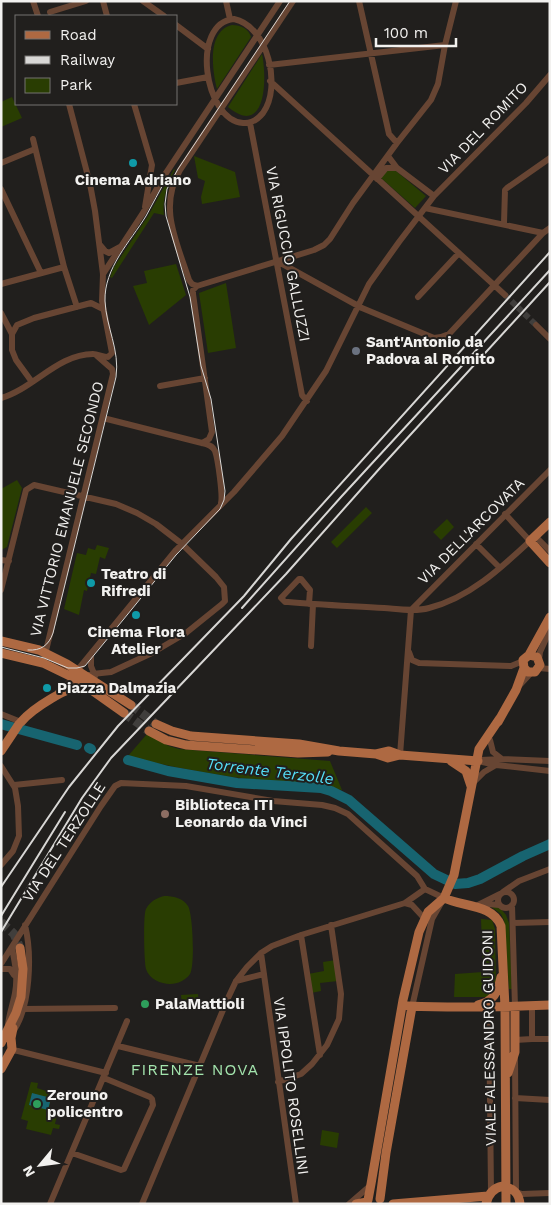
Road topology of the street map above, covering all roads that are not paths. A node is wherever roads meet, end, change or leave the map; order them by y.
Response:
1 (33, 1) edge
2 (86, 1) edge
3 (103, 1) edge
4 (143, 1) edge
5 (226, 1) edge
6 (280, 1) edge
7 (293, 1) edge
8 (359, 1) edge
9 (456, 1) edge
10 (50, 12) dead end
11 (38, 15) edge
12 (107, 15) edge
13 (163, 15) edge
14 (230, 19) junction
15 (178, 27) edge
16 (257, 35) junction
17 (264, 45) junction
18 (445, 46) junction
19 (208, 49) junction
20 (372, 54) junction
21 (269, 65) junction
22 (550, 75) edge
23 (208, 77) junction
24 (270, 81) junction
25 (178, 83) edge
26 (215, 99) junction
27 (69, 105) edge
28 (134, 105) edge
29 (222, 109) junction
30 (250, 123) junction
31 (33, 139) dead end
32 (397, 143) junction
33 (35, 149) junction
34 (388, 156) junction
35 (550, 158) edge
36 (1, 162) edge
37 (397, 168) junction
38 (375, 177) junction
39 (1, 189) edge
40 (434, 196) junction
41 (1, 199) edge
42 (425, 208) junction
43 (143, 213) junction
44 (419, 216) junction
45 (504, 224) junction
46 (550, 228) edge
47 (543, 233) junction
48 (99, 244) junction
49 (122, 245) junction
50 (459, 252) junction
51 (276, 261) junction
52 (64, 267) junction
53 (39, 274) junction
54 (103, 274) junction
55 (1, 284) edge
56 (197, 286) junction
57 (495, 286) junction
58 (505, 295) tunnel mouth
59 (418, 297) dead end
60 (91, 303) junction
61 (358, 305) junction
62 (77, 307) junction
63 (103, 309) junction
64 (1, 313) edge
65 (536, 325) tunnel mouth
66 (12, 334) junction
67 (550, 339) edge
68 (95, 355) junction
69 (205, 378) junction
70 (32, 382) junction
71 (160, 386) dead end
72 (1, 398) edge
73 (309, 398) junction
74 (102, 418) junction
75 (202, 443) junction
76 (550, 470) edge
77 (83, 497) junction
78 (221, 504) junction
79 (505, 514) junction
80 (550, 522) edge
81 (532, 539) junction
82 (182, 544) junction
83 (476, 544) junction
84 (550, 551) edge
85 (1, 560) edge
86 (9, 562) junction
87 (550, 563) edge
88 (500, 568) junction
89 (1, 590) edge
90 (424, 596) junction
91 (311, 604) junction
92 (428, 609) junction
93 (411, 610) junction
94 (550, 617) edge
95 (550, 630) edge
96 (1, 641) edge
97 (311, 646) dead end
98 (408, 649) junction
99 (1, 653) edge
100 (45, 653) junction
101 (93, 653) junction
102 (43, 663) junction
103 (531, 664) junction
104 (550, 669) edge
105 (79, 676) junction
106 (86, 686) junction
107 (51, 699) junction
108 (131, 705) tunnel mouth
109 (124, 713) tunnel mouth
110 (1, 714) edge
111 (500, 718) junction
112 (20, 723) junction
113 (156, 724) tunnel mouth
114 (149, 731) tunnel mouth
115 (490, 740) junction
116 (1, 751) edge
117 (339, 751) junction
118 (400, 756) junction
119 (449, 759) junction
120 (502, 759) junction
121 (478, 761) junction
122 (550, 761) edge
123 (1, 766) edge
124 (496, 766) junction
125 (550, 771) edge
126 (62, 780) dead end
127 (14, 785) junction
128 (473, 786) junction
129 (1, 865) edge
130 (550, 869) edge
131 (425, 889) junction
132 (502, 893) junction
133 (446, 894) junction
134 (406, 902) junction
135 (512, 905) junction
136 (502, 906) junction
137 (474, 907) junction
138 (486, 910) junction
139 (426, 922) junction
140 (513, 922) junction
141 (550, 922) edge
142 (25, 925) junction
143 (331, 925) junction
144 (300, 934) junction
145 (16, 948) junction
146 (261, 953) junction
147 (502, 957) junction
148 (1, 964) edge
149 (1, 969) edge
150 (264, 974) junction
151 (16, 981) junction
152 (236, 981) junction
153 (402, 1003) junction
154 (550, 1005) edge
155 (412, 1006) junction
156 (472, 1006) junction
157 (532, 1006) junction
158 (489, 1007) junction
159 (507, 1007) junction
160 (116, 1008) dead end
161 (19, 1011) junction
162 (127, 1021) dead end
163 (6, 1038) edge
164 (550, 1039) edge
165 (515, 1040) junction
166 (532, 1040) junction
167 (118, 1046) junction
168 (6, 1050) edge
169 (515, 1052) junction
170 (320, 1055) junction
171 (200, 1066) junction
172 (1, 1069) edge
173 (395, 1073) junction
174 (105, 1076) junction
175 (505, 1080) junction
176 (278, 1082) junction
177 (516, 1098) junction
178 (550, 1100) edge
179 (380, 1129) junction
180 (390, 1131) junction
181 (72, 1153) junction
182 (371, 1184) junction
183 (503, 1186) junction
184 (516, 1192) junction
185 (550, 1193) edge
186 (489, 1197) edge
187 (367, 1202) edge
188 (144, 1203) edge
189 (295, 1203) edge
190 (385, 1203) edge
191 (50, 1204) edge
192 (349, 1204) edge
193 (356, 1204) edge
194 (393, 1204) edge
195 (501, 1204) edge
196 (506, 1204) edge
197 (520, 1204) edge

1 - 11 street
2 - 10 street
3 - 12 street
4 - 13 street
5 - 14 street
6 - 16 street
7 - 17 street
8 - 20 street
9 - 18 street
14 - 16 street
14 - 19 street
15 - 19 street
16 - 17 street
16 - 26 street
17 - 21 street
17 - 29 street
18 - 20 street
18 - 32 street
19 - 23 street
20 - 21 street
20 - 32 street
21 - 24 street
22 - 40 street, VIA DEL ROMITO
23 - 25 street
23 - 26 street
24 - 30 street
24 - 38 street
26 - 29 street
26 - 43 street
27 - 48 street
28 - 43 street
29 - 30 street
29 - 56 street
30 - 51 street, VIA RIGUCCIO GALLUZZI
31 - 33 street
32 - 34 street
33 - 36 street
33 - 52 street
34 - 37 street
34 - 38 street
35 - 45 street
37 - 38 street
37 - 40 street
38 - 44 street
38 - 51 street
39 - 53 street
40 - 42 street, VIA DEL ROMITO
41 - 53 street
42 - 44 street, VIA DEL ROMITO
42 - 45 street
43 - 49 street
44 - 50 street
44 - 61 street, VIA DEL ROMITO
45 - 47 street
46 - 47 street
47 - 57 street
48 - 49 street
48 - 54 street
49 - 54 street
50 - 57 street
50 - 59 street
51 - 56 street
51 - 61 street
51 - 73 street, VIA RIGUCCIO GALLUZZI
52 - 53 street
52 - 62 street
53 - 55 street
54 - 60 street
54 - 63 street
56 - 69 street
57 - 58 street
57 - 61 street
60 - 62 street
60 - 63 street
61 - 73 street, VIA DEL ROMITO
62 - 66 street
63 - 68 street
64 - 66 street
65 - 67 street
66 - 70 street
68 - 70 street
68 - 74 street, VIA VITTORIO EMANUELE SECONDO
69 - 71 street
69 - 75 street
70 - 72 street
73 - 78 street, VIA DEL ROMITO
74 - 75 street
74 - 77 street, VIA VITTORIO EMANUELE SECONDO
75 - 78 street
76 - 79 street, VIA DELL'ARCOVATA
77 - 82 street
77 - 86 street
77 - 100 street, VIA VITTORIO EMANUELE SECONDO
78 - 82 street, VIA DEL ROMITO
79 - 81 street
79 - 83 street, VIA DELL'ARCOVATA
80 - 81 main road
81 - 84 street
81 - 87 main road
81 - 88 street
82 - 101 street, VIA DEL ROMITO
82 - 105 street
83 - 88 street
83 - 90 street, VIA DELL'ARCOVATA
85 - 86 street
86 - 89 street
88 - 92 street
90 - 92 street
90 - 93 street, VIA DELL'ARCOVATA
91 - 91 street
91 - 93 street
91 - 97 street
92 - 93 street
93 - 98 street
94 - 103 main road
95 - 103 street
96 - 100 main road
98 - 103 street
98 - 118 street
99 - 102 main road
100 - 102 street
100 - 105 main road
101 - 105 street
101 - 105 street
102 - 105 main road
103 - 104 street
103 - 111 main road
105 - 106 main road
105 - 107 street
105 - 108 main road
106 - 107 main road
106 - 109 main road
107 - 112 main road
110 - 112 street
111 - 115 main road
111 - 121 main road
112 - 116 main road
113 - 117 main road
114 - 117 main road
115 - 120 street
115 - 121 main road
117 - 118 main road
118 - 119 main road
119 - 121 main road
119 - 128 main road
120 - 121 street
120 - 122 street
121 - 124 street
121 - 128 main road
123 - 127 street
124 - 125 street
124 - 128 street
126 - 127 street
127 - 129 street
128 - 133 main road
130 - 132 street
131 - 133 street
131 - 134 street
131 - 142 street, VIA DEL TERZOLLE
132 - 135 street
132 - 136 street
132 - 137 street
133 - 137 main road, VIALE ALESSANDRO GUIDONI
133 - 139 main road
134 - 139 street
134 - 143 street
135 - 136 street
135 - 140 street
136 - 138 street
136 - 140 street
137 - 138 main road, VIALE ALESSANDRO GUIDONI
138 - 147 main road, VIALE ALESSANDRO GUIDONI
139 - 153 main road
139 - 155 street
140 - 141 street
140 - 159 street
142 - 145 street, VIA DEL TERZOLLE
142 - 161 street
143 - 144 street
143 - 170 street
144 - 146 street
144 - 170 street
145 - 148 street, VIA DEL TERZOLLE
145 - 151 street
145 - 161 main road
146 - 150 street, VIA IPPOLITO ROSELLINI
146 - 152 street
147 - 156 main road
147 - 159 main road, VIALE ALESSANDRO GUIDONI
149 - 151 street
150 - 152 street
150 - 176 street, VIA IPPOLITO ROSELLINI
151 - 163 street
152 - 171 street
153 - 155 main road
153 - 173 main road
154 - 157 main road
155 - 156 main road
155 - 173 main road
156 - 158 main road
157 - 159 main road
157 - 166 street
158 - 159 main road
158 - 186 street, VIALE ALESSANDRO GUIDONI
159 - 165 main road
159 - 175 main road, VIALE ALESSANDRO GUIDONI
159 - 183 main road, VIALE ALESSANDRO GUIDONI
160 - 161 street
161 - 163 main road
162 - 167 street
163 - 168 main road
164 - 166 street
165 - 166 street
165 - 169 main road
167 - 171 street
167 - 174 street
168 - 172 main road
168 - 174 street
169 - 175 main road
169 - 177 street, VIALE ALESSANDRO GUIDONI
170 - 176 street
171 - 188 street
173 - 179 main road
173 - 180 main road
174 - 181 street
174 - 181 street
175 - 183 main road, VIALE ALESSANDRO GUIDONI
176 - 189 street, VIA IPPOLITO ROSELLINI
177 - 178 street
177 - 184 street, VIALE ALESSANDRO GUIDONI
179 - 180 street
179 - 182 main road
180 - 190 main road
181 - 191 street
182 - 187 main road
182 - 192 street
183 - 184 main road
183 - 186 main road
183 - 195 main road, VIALE ALESSANDRO GUIDONI
183 - 196 main road, VIALE ALESSANDRO GUIDONI
184 - 185 street
184 - 197 main road, VIALE ALESSANDRO GUIDONI
186 - 194 main road
187 - 190 main road
187 - 193 main road

